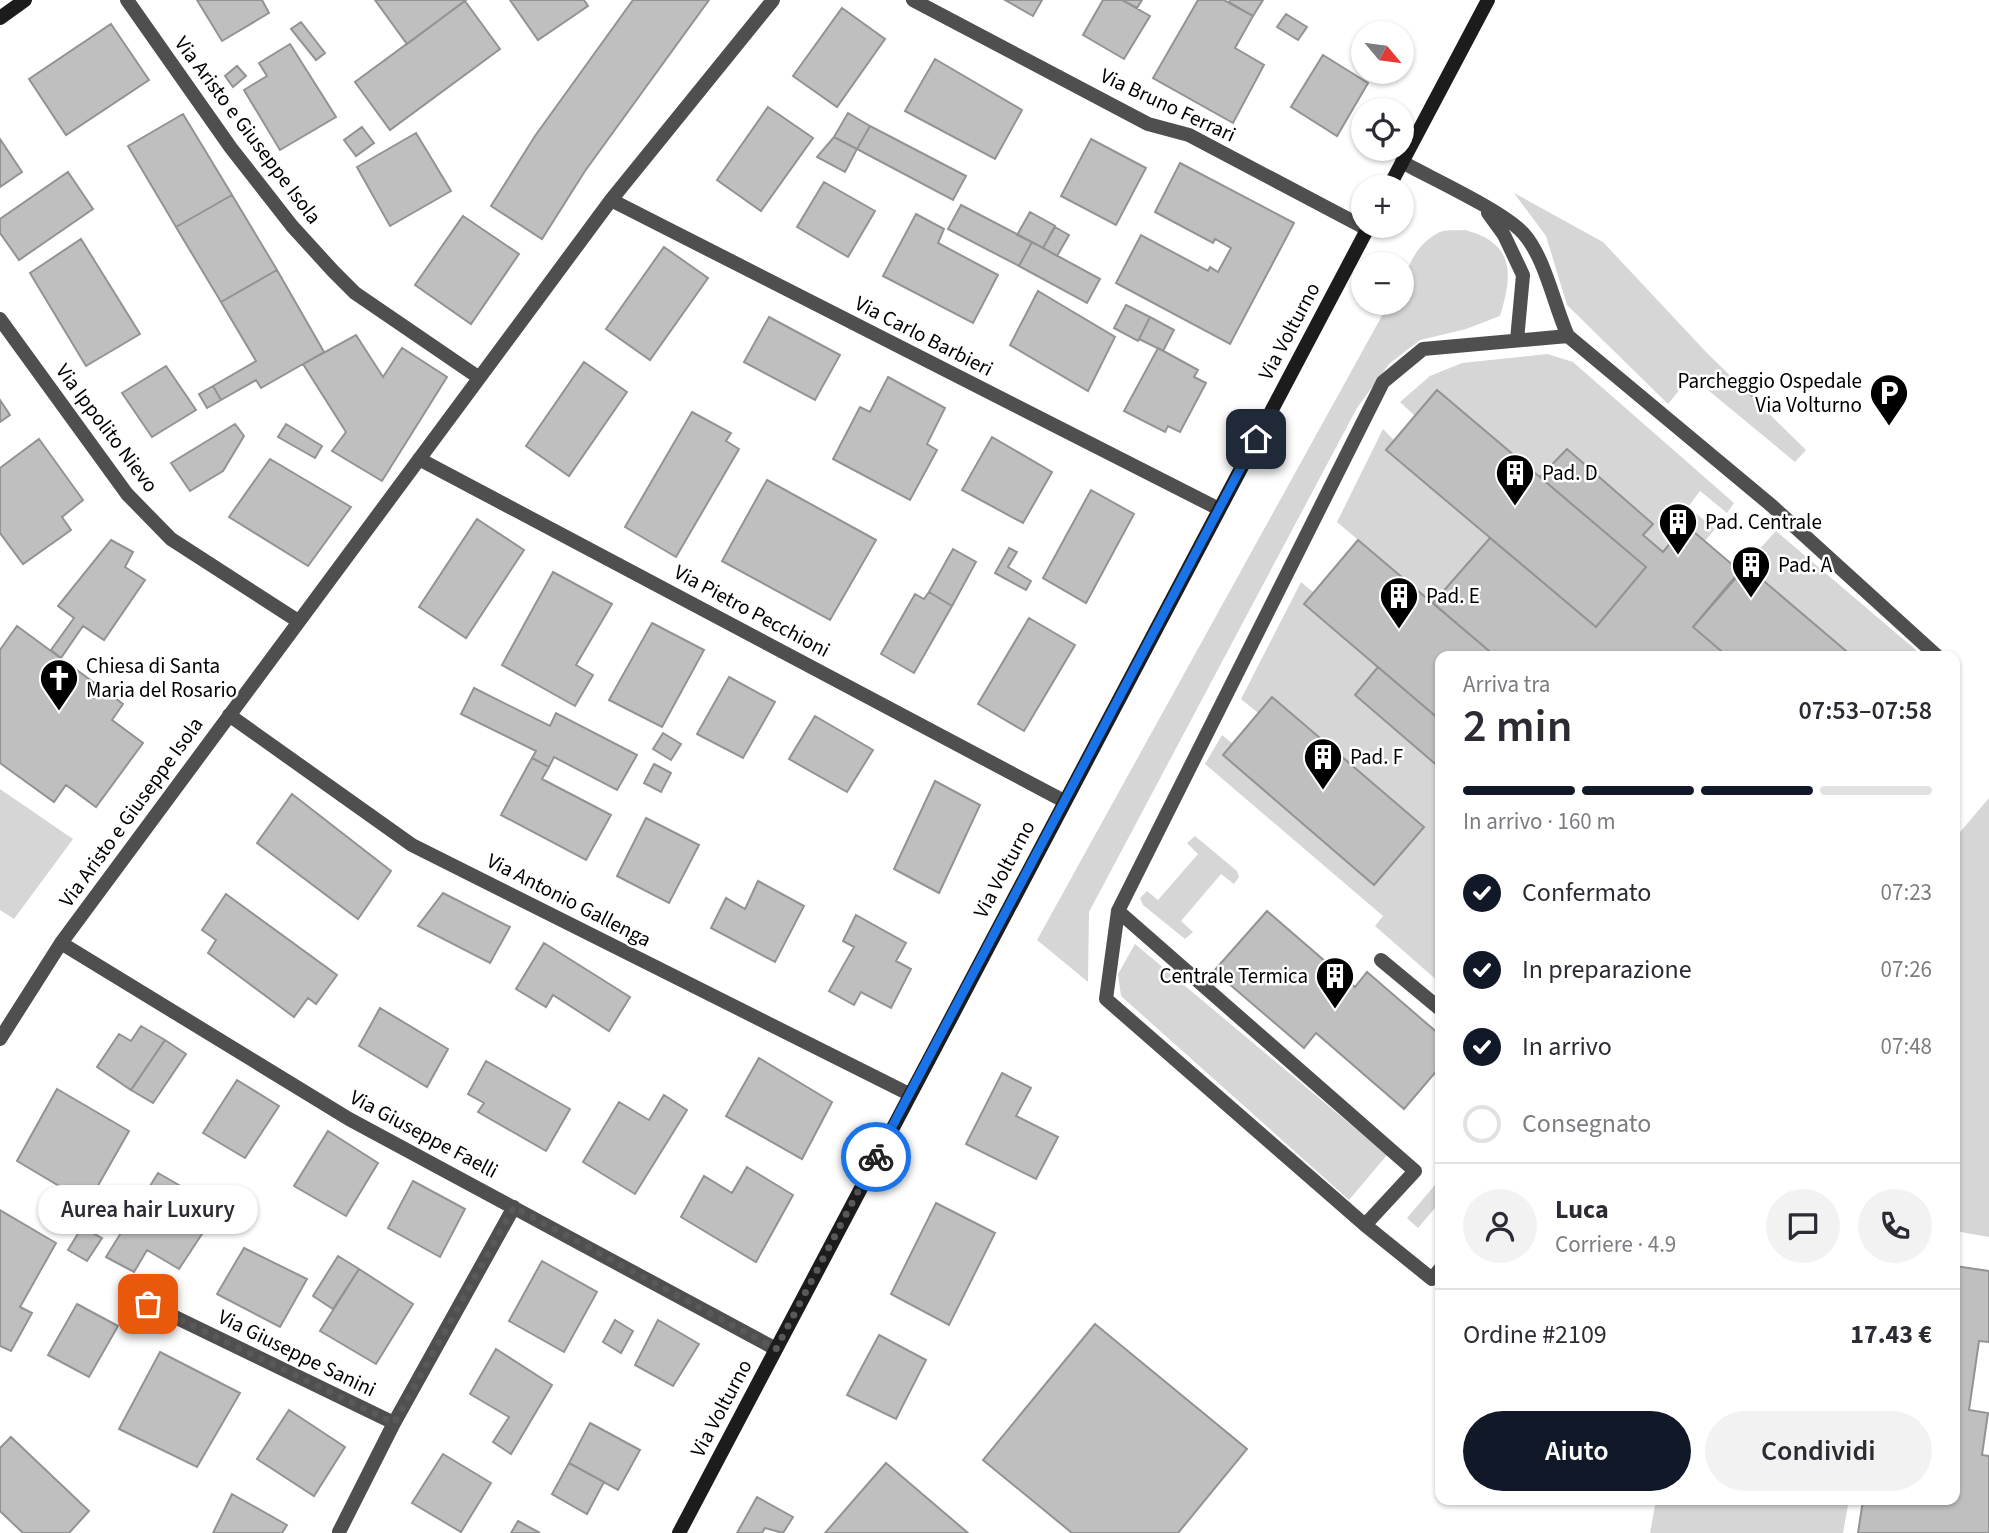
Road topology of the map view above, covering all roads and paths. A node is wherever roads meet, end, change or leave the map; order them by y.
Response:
1 (25, 0) edge
2 (127, 0) edge
3 (773, 0) edge
4 (913, 0) edge
5 (1488, 0) edge
6 (0, 18) edge
7 (1402, 162) junction
8 (1395, 175) edge
9 (611, 200) junction
10 (1483, 206) junction
11 (1351, 218) edge
12 (1362, 238) edge
13 (0, 319) edge
14 (1568, 335) junction
15 (1517, 340) junction
16 (478, 377) junction
17 (419, 459) junction
18 (1219, 509) junction
19 (298, 621) junction
20 (1932, 651) edge
21 (229, 715) junction
22 (1064, 801) junction
23 (1118, 911) junction
24 (61, 943) junction
25 (1381, 960) dead end
26 (1435, 1005) edge
27 (0, 1040) edge
28 (909, 1094) junction
29 (514, 1207) junction
30 (1365, 1225) junction
31 (1435, 1275) edge
32 (148, 1304) dead end
33 (776, 1349) junction
34 (394, 1423) junction
35 (339, 1532) edge
36 (678, 1533) edge

1 - 6 street
2 - 16 street, Via Aristo e Giuseppe Isola
3 - 9 street, Via Aristo e Giuseppe Isola
4 - 11 street, Via Bruno Ferrari
5 - 7 street
7 - 8 street
7 - 10 street
9 - 16 street, Via Aristo e Giuseppe Isola
9 - 18 street, Via Carlo Barbieri
10 - 14 street
10 - 15 street
12 - 18 street, Via Volturno
13 - 19 street, Via Ippolito Nievo
14 - 15 street
14 - 20 street
15 - 23 street
16 - 17 street, Via Aristo e Giuseppe Isola
17 - 19 street, Via Aristo e Giuseppe Isola
17 - 22 street, Via Pietro Pecchioni
18 - 22 street, Via Volturno
19 - 21 street, Via Aristo e Giuseppe Isola
21 - 24 street, Via Aristo e Giuseppe Isola
21 - 28 street, Via Antonio Gallenga
22 - 28 street, Via Volturno
23 - 30 street
23 - 30 street
24 - 27 street, Via Aristo e Giuseppe Isola
24 - 29 street, Via Giuseppe Faelli
25 - 26 street
28 - 33 street, Via Volturno
29 - 33 street, Via Giuseppe Faelli
29 - 34 street
30 - 31 street
32 - 34 street, Via Giuseppe Sanini
33 - 36 street, Via Volturno
34 - 35 street

